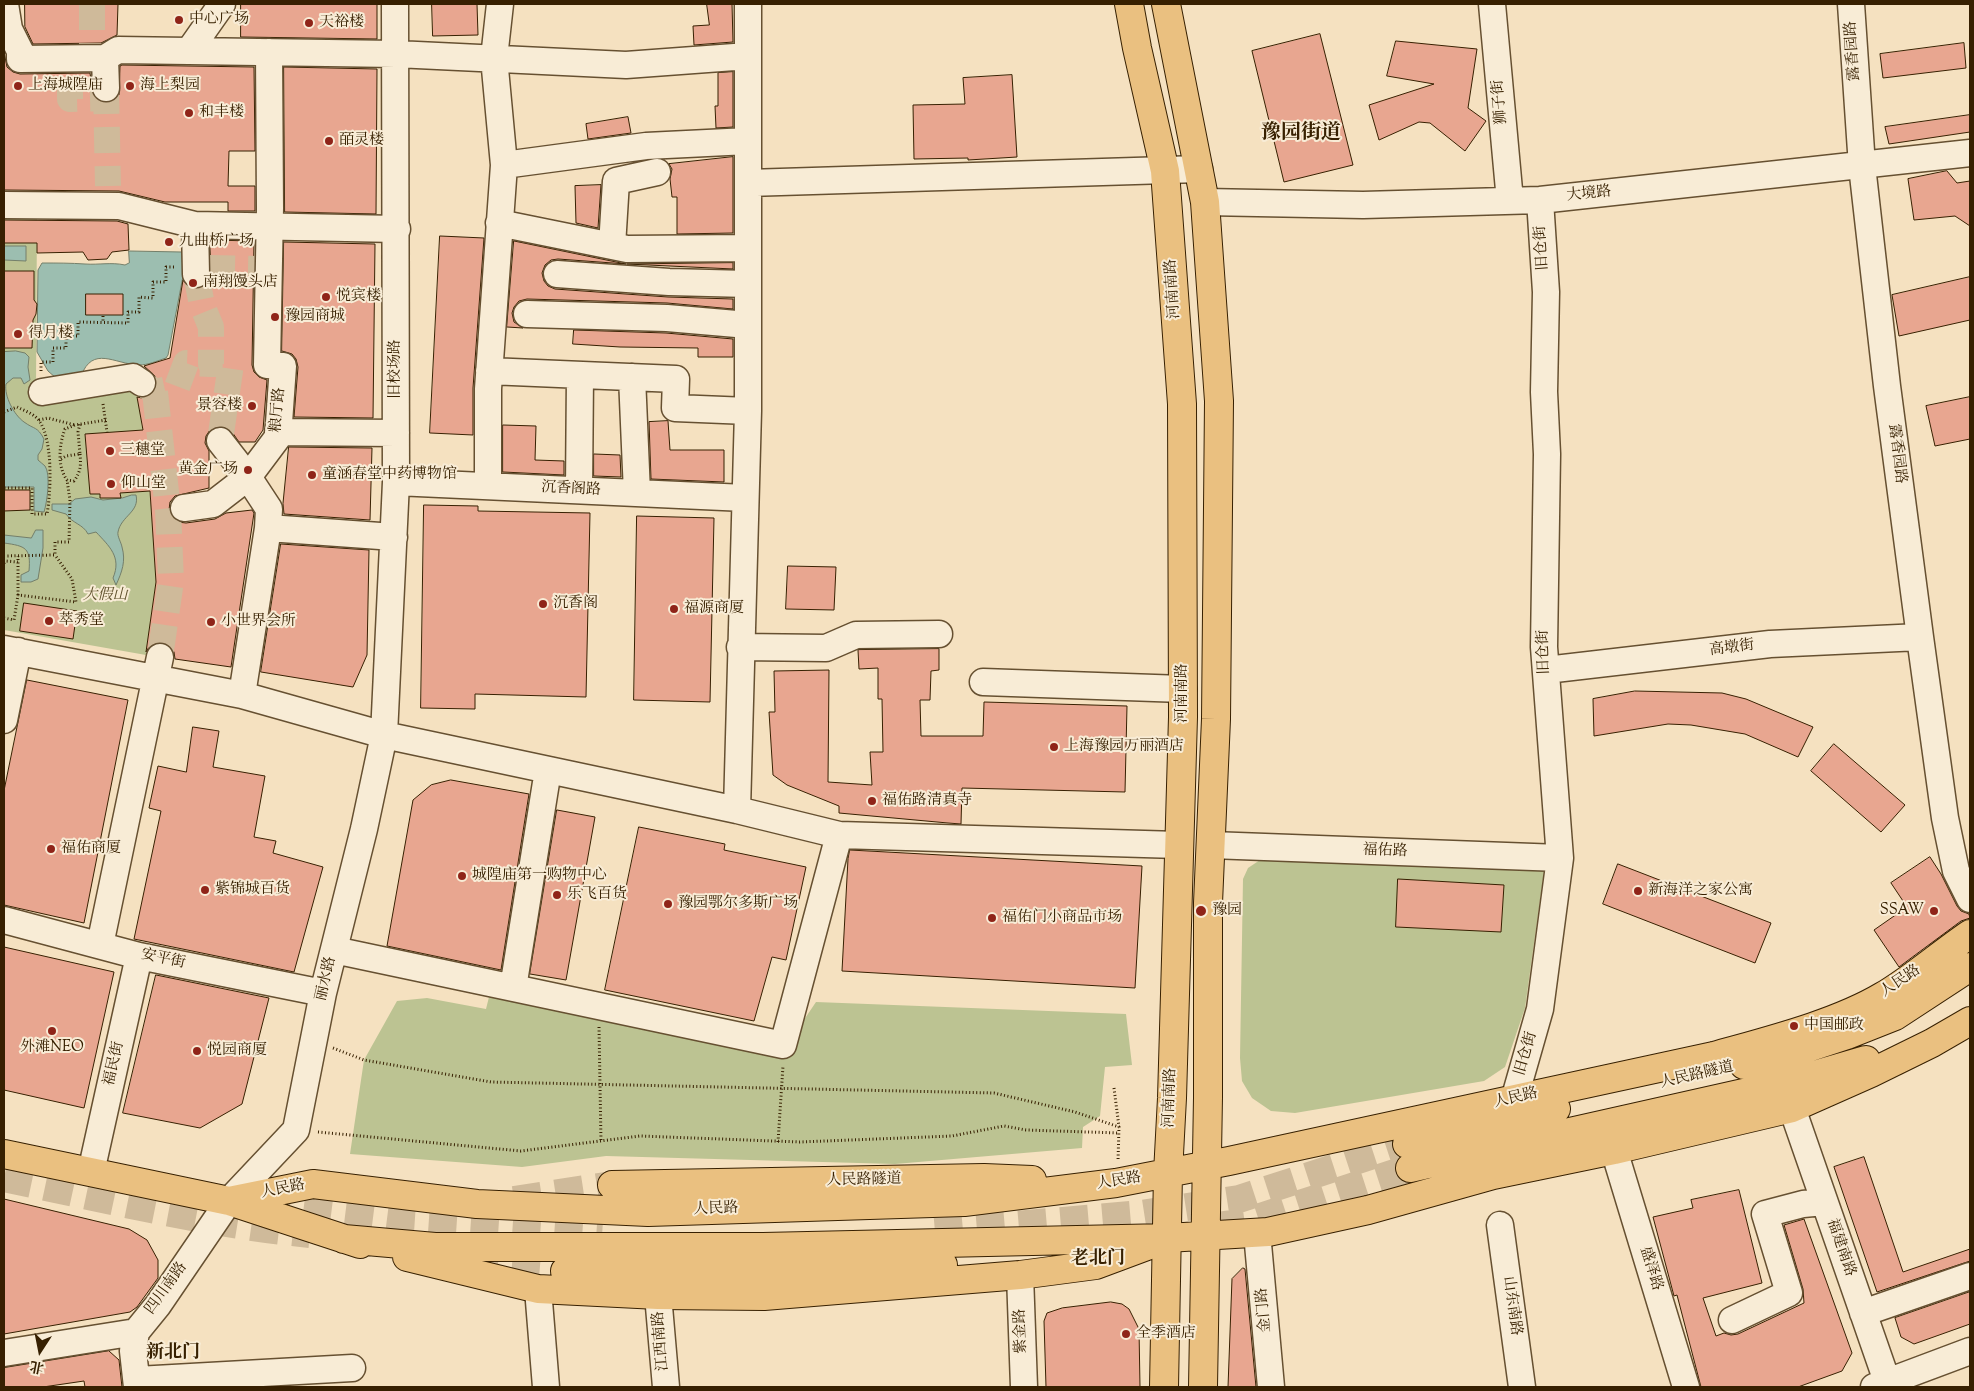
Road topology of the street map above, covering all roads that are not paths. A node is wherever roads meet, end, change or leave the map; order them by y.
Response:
1 (5, 4) edge
2 (222, 4) edge
3 (396, 4) edge
4 (500, 4) edge
5 (748, 4) edge
6 (1129, 4) edge
7 (1166, 4) edge
8 (1492, 4) edge
9 (1851, 4) edge
10 (189, 51) junction
11 (269, 52) junction
12 (396, 54) junction
13 (748, 56) junction
14 (494, 58) junction
15 (86, 61) junction
16 (106, 88) tunnel mouth
17 (748, 141) junction
18 (1970, 153) edge
19 (504, 165) junction
20 (1862, 166) junction
21 (1199, 169) junction
22 (1165, 171) junction
23 (657, 172) dead end
24 (748, 182) junction
25 (1540, 200) junction
26 (1510, 201) junction
27 (1205, 202) junction
28 (4, 205) edge
29 (499, 223) junction
30 (195, 225) junction
31 (269, 228) junction
32 (397, 229) junction
33 (612, 246) junction
34 (748, 248) junction
35 (196, 269) tunnel mouth
36 (556, 274) dead end
37 (748, 284) junction
38 (527, 314) dead end
39 (748, 325) junction
40 (489, 371) junction
41 (580, 375) junction
42 (632, 377) junction
43 (142, 383) tunnel mouth
44 (42, 392) road end
45 (748, 412) junction
46 (278, 432) junction
47 (396, 433) junction
48 (220, 441) dead end
49 (248, 477) junction
50 (396, 482) junction
51 (488, 486) junction
52 (578, 490) junction
53 (637, 493) junction
54 (745, 498) junction
55 (184, 508) dead end
56 (268, 528) junction
57 (394, 537) junction
58 (939, 634) dead end
59 (1920, 637) junction
60 (740, 647) junction
61 (11, 650) edge
62 (158, 668) junction
63 (1546, 670) junction
64 (983, 682) dead end
65 (1183, 689) junction
66 (242, 695) junction
67 (4, 720) edge
68 (384, 735) junction
69 (548, 770) junction
70 (737, 810) junction
71 (839, 835) junction
72 (1178, 845) junction
73 (1211, 845) junction
74 (1560, 858) junction
75 (1970, 899) edge
76 (4, 920) edge
77 (1970, 934) edge
78 (100, 946) junction
79 (334, 950) junction
80 (139, 956) junction
81 (1970, 967) edge
82 (514, 988) junction
83 (323, 994) junction
84 (1970, 1021) edge
85 (1932, 1043) junction
86 (1514, 1100) junction
87 (1792, 1108) junction
88 (1614, 1150) junction
89 (4, 1154) edge
90 (1206, 1166) junction
91 (91, 1172) junction
92 (1168, 1173) junction
93 (1116, 1183) junction
94 (612, 1185) tunnel mouth
95 (229, 1201) junction
96 (1824, 1202) junction
97 (1500, 1225) dead end
98 (1257, 1233) junction
99 (1205, 1236) junction
100 (1167, 1238) junction
101 (344, 1239) junction
102 (565, 1271) tunnel mouth
103 (1020, 1275) junction
104 (1970, 1276) edge
105 (538, 1289) junction
106 (658, 1294) junction
107 (1863, 1314) junction
108 (1732, 1320) dead end
109 (136, 1332) junction
110 (1970, 1352) edge
111 (4, 1353) edge
112 (352, 1368) dead end
113 (198, 1382) edge
114 (137, 1383) edge
115 (1883, 1386) edge
116 (546, 1387) edge
117 (666, 1387) edge
118 (1024, 1387) edge
119 (1164, 1387) edge
120 (1203, 1387) edge
121 (1271, 1387) edge
122 (1522, 1387) edge
123 (1686, 1387) edge

1 - 15 street
2 - 10 street
3 - 12 street, 旧校场路
4 - 14 street
5 - 13 street
6 - 22 main road, 河南南路
7 - 21 main road
8 - 26 street, 狮子街
9 - 20 street, 露香园路
10 - 11 street
10 - 15 street
11 - 12 street
11 - 31 street, 粮厅路
12 - 14 street
12 - 32 street, 旧校场路
13 - 14 street
13 - 17 street
14 - 19 street
15 - 16 street
17 - 19 street
17 - 24 street
18 - 20 street, 大境路
19 - 29 street
20 - 25 street, 大境路
20 - 59 street, 露香园路
21 - 22 street
21 - 27 main road
22 - 24 street
22 - 65 main road, 河南南路
23 - 33 street
24 - 34 street
25 - 26 street, 大境路
25 - 63 street, 旧仓街
26 - 27 street, 大境路
27 - 73 main road
28 - 30 street
29 - 33 street
29 - 40 street
30 - 31 street
30 - 35 street
31 - 32 street
31 - 46 street, 粮厅路
32 - 47 street, 旧校场路
33 - 34 street
34 - 37 street
36 - 37 street
37 - 39 street
38 - 39 street
39 - 45 street
40 - 41 street
40 - 51 street
41 - 42 street
41 - 52 street
42 - 45 street
42 - 53 street
43 - 44 street
45 - 54 street
46 - 47 street
46 - 49 street, 粮厅路
47 - 50 street, 旧校场路
48 - 49 street
49 - 55 street, 粮厅路
49 - 56 street
50 - 51 street, 沉香阁路
50 - 57 street, 旧校场路
51 - 52 street, 沉香阁路
52 - 53 street, 沉香阁路
53 - 54 street, 沉香阁路
54 - 60 street
56 - 57 street
56 - 66 street
57 - 68 street, 旧校场路
58 - 60 street
59 - 63 street, 高墩街
59 - 75 street, 露香园路
60 - 70 street
61 - 62 street
61 - 67 street
62 - 66 street
62 - 78 street
63 - 74 street, 旧仓街
64 - 65 street
65 - 72 main road, 河南南路
66 - 68 street
68 - 69 street
68 - 79 street, 丽水路
69 - 70 street
69 - 82 street
70 - 71 street
71 - 72 street
71 - 82 street
72 - 92 main road, 河南南路
73 - 74 street, 福佑路
73 - 90 main road
74 - 86 street, 旧仓街
76 - 78 street, 安平街
77 - 86 main road, 人民路
78 - 80 street, 安平街
79 - 82 street
79 - 83 street, 丽水路
80 - 83 street, 安平街
80 - 91 street, 福民街
81 - 85 main road, 人民路隧道
83 - 95 street, 丽水路
84 - 85 main road, 人民路
85 - 87 main road, 人民路
86 - 90 main road, 人民路
87 - 88 main road, 人民路
87 - 96 street, 福建南路
88 - 98 main road, 人民路
88 - 123 street, 盛泽路
89 - 91 main road, 人民路
90 - 92 main road, 人民路
90 - 99 main road
91 - 95 main road, 人民路
92 - 93 main road, 人民路
92 - 100 main road, 河南南路
93 - 94 main road, 人民路隧道
93 - 95 main road, 人民路
95 - 101 main road, 人民路
95 - 109 street, 四川南路
96 - 107 street, 福建南路
96 - 108 street
97 - 122 street, 山东南路
98 - 99 main road, 人民路
98 - 121 street, 金门路
99 - 100 main road, 人民路
99 - 120 main road
100 - 101 main road, 人民路
100 - 102 main road
100 - 103 main road, 人民路
100 - 119 main road, 河南南路
101 - 105 main road, 人民路
103 - 106 main road, 人民路
103 - 118 street, 紫金路
104 - 107 street
105 - 106 main road, 人民路
105 - 116 street
106 - 117 street, 江西南路
107 - 115 street, 福建南路
109 - 111 street
109 - 114 street
110 - 115 street
112 - 113 street
113 - 114 street

